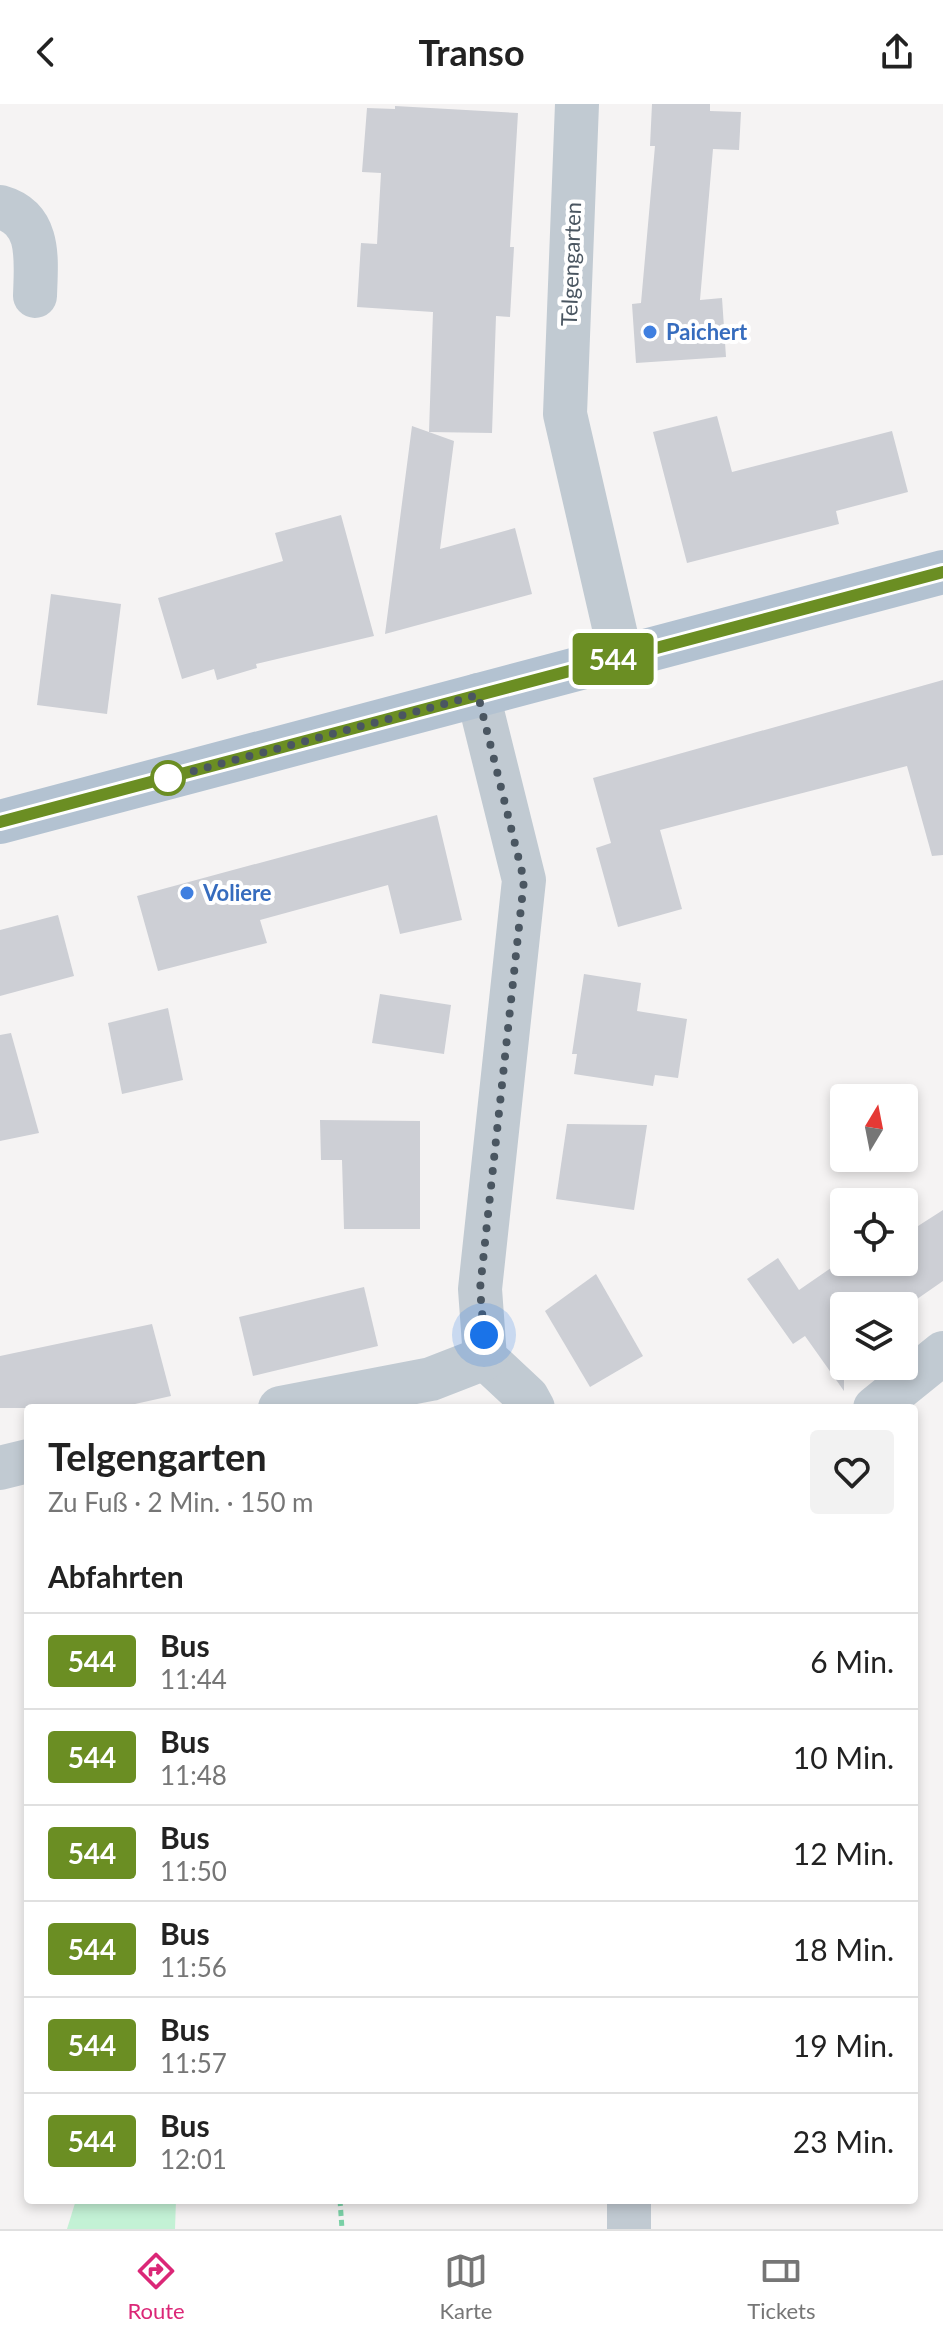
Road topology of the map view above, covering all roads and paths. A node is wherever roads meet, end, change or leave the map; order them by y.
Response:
1 (577, 104) edge
2 (0, 207) edge
3 (35, 296) dead end
4 (943, 572) edge
5 (621, 657) junction
6 (478, 695) junction
7 (0, 822) edge
8 (943, 1353) edge
9 (485, 1358) junction
10 (301, 1404) edge
11 (531, 1404) edge
12 (880, 1404) edge
13 (24, 1462) edge
14 (0, 1468) edge
15 (340, 2204) edge
16 (629, 2204) edge
17 (342, 2229) edge
18 (629, 2229) edge

1 - 5 street, Telgengarten
2 - 3 street
4 - 5 main road
5 - 6 main road
6 - 7 main road
6 - 9 street
8 - 12 street
9 - 10 street
9 - 11 street
13 - 14 street
15 - 17 path
16 - 18 street

